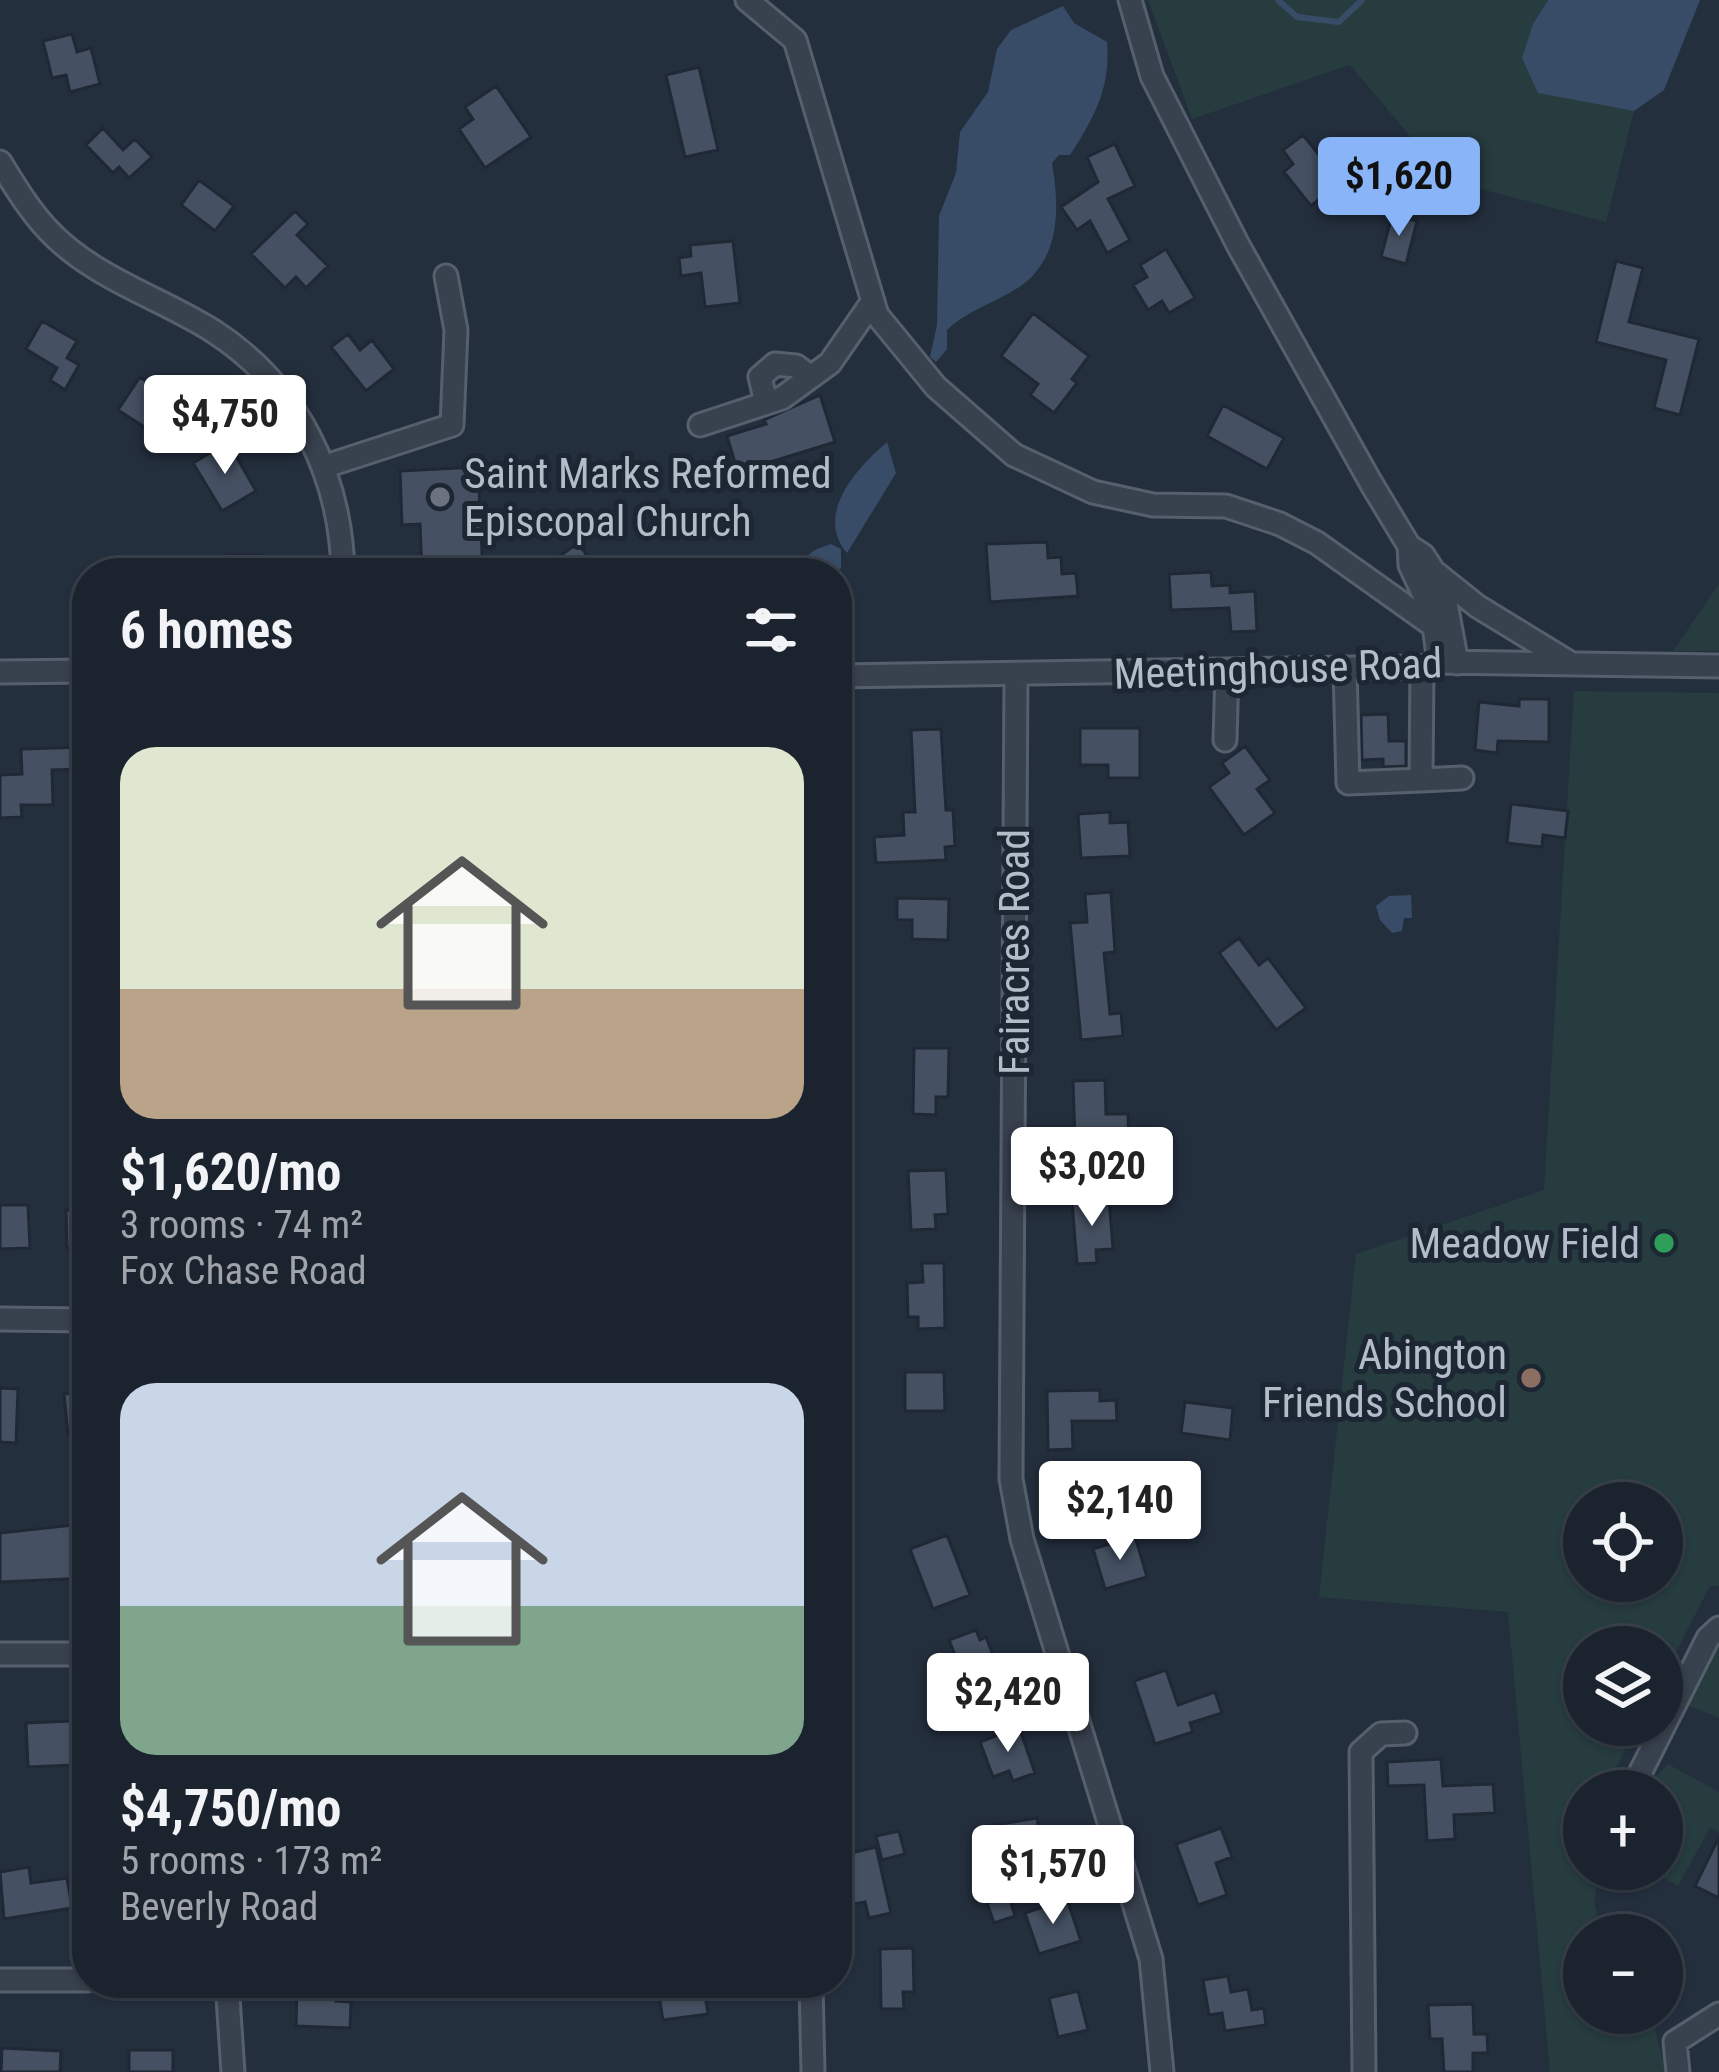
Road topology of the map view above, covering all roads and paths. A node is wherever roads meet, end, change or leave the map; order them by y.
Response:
1 (747, 0) edge
2 (1130, 0) edge
3 (0, 162) edge
4 (446, 276) dead end
5 (874, 301) junction
6 (811, 377) junction
7 (766, 403) junction
8 (700, 425) dead end
9 (326, 466) junction
10 (1409, 547) junction
11 (342, 558) edge
12 (1432, 569) junction
13 (1435, 627) junction
14 (1439, 664) junction
15 (1576, 666) junction
16 (1719, 666) edge
17 (1345, 668) junction
18 (1228, 670) junction
19 (0, 671) edge
20 (72, 671) edge
21 (1016, 675) junction
22 (852, 676) edge
23 (1225, 740) dead end
24 (1462, 778) dead end
25 (1421, 780) junction
26 (0, 1319) edge
27 (72, 1320) edge
28 (1719, 1628) edge
29 (0, 1654) edge
30 (72, 1654) edge
31 (1405, 1733) dead end
32 (1642, 1770) edge
33 (72, 1979) edge
34 (0, 1980) edge
35 (228, 1998) edge
36 (811, 1998) edge
37 (1719, 2014) edge
38 (233, 2072) edge
39 (813, 2072) edge
40 (1162, 2072) edge
41 (1364, 2072) edge
42 (1678, 2072) edge

1 - 5 street
2 - 10 street
3 - 9 street
4 - 9 street
5 - 6 street
5 - 13 street
6 - 7 street
6 - 7 street
7 - 8 street
9 - 11 street
10 - 12 street
10 - 13 street
12 - 14 street
12 - 15 street
13 - 14 street
14 - 15 street, Meetinghouse Road
14 - 17 street, Meetinghouse Road
14 - 25 street
15 - 16 street, Meetinghouse Road
17 - 18 street, Meetinghouse Road
17 - 25 street
18 - 21 street, Meetinghouse Road
18 - 23 street
19 - 20 street
21 - 22 street, Meetinghouse Road
21 - 40 street, Fairacres Road
24 - 25 street
26 - 27 street
28 - 32 street
29 - 30 street
31 - 41 street
33 - 34 street
35 - 38 street
36 - 39 street
37 - 42 street

